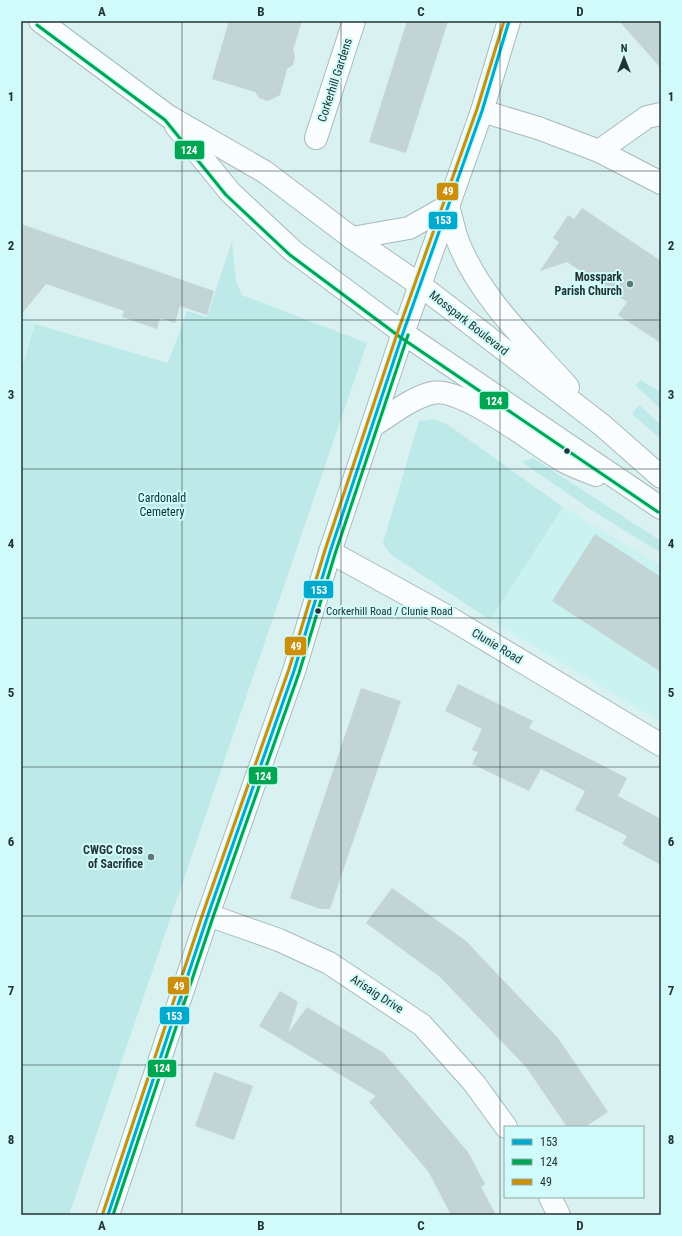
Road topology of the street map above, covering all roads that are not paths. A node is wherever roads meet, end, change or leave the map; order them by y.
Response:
1 (40, 21) edge
2 (354, 21) edge
3 (509, 21) edge
4 (482, 111) junction
5 (661, 114) edge
6 (168, 116) junction
7 (316, 138) dead end
8 (599, 151) junction
9 (661, 183) edge
10 (448, 206) junction
11 (352, 238) junction
12 (420, 285) junction
13 (404, 333) junction
14 (374, 425) junction
15 (602, 425) junction
16 (661, 477) edge
17 (642, 496) junction
18 (661, 508) edge
19 (330, 552) junction
20 (661, 744) edge
21 (208, 915) junction
22 (505, 1126) edge
23 (550, 1198) edge
24 (108, 1215) edge
25 (559, 1215) edge

1 - 6 street, Mosspark Boulevard
2 - 7 street, Corkerhill Gardens
3 - 4 street
4 - 8 street
4 - 10 street
5 - 8 street
6 - 11 street, Mosspark Boulevard
6 - 13 street, Mosspark Boulevard
8 - 9 street
10 - 11 street
10 - 12 street
10 - 15 street
11 - 12 street, Mosspark Boulevard
12 - 13 street
12 - 15 street, Mosspark Boulevard
13 - 14 street
13 - 17 street, Mosspark Boulevard
14 - 17 street
14 - 19 street
15 - 16 street, Mosspark Boulevard
17 - 18 street, Mosspark Boulevard
19 - 20 street, Clunie Road
19 - 21 street
21 - 22 street, Arisaig Drive
21 - 24 street
23 - 25 street

